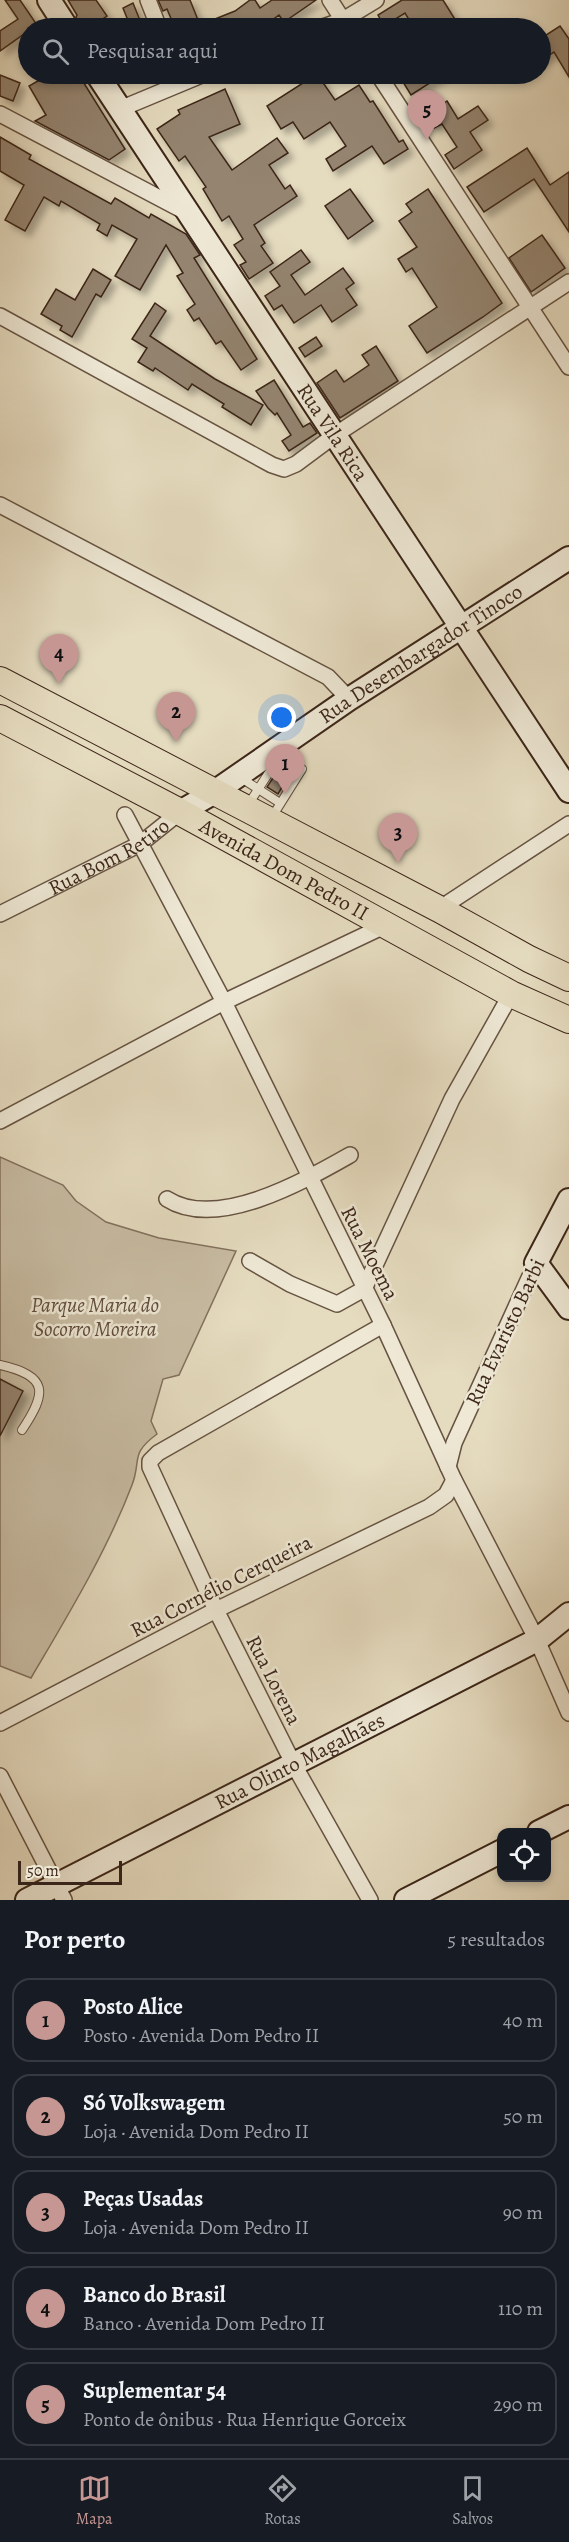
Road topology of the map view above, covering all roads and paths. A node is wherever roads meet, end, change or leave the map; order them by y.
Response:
1 (49, 0) edge
2 (148, 0) edge
3 (330, 0) edge
4 (376, 0) edge
5 (61, 18) edge
6 (155, 18) edge
7 (342, 18) edge
8 (354, 18) edge
9 (104, 84) edge
10 (167, 84) edge
11 (385, 84) edge
12 (120, 109) junction
13 (0, 114) edge
14 (189, 213) junction
15 (569, 282) edge
16 (531, 307) junction
17 (0, 316) edge
18 (569, 367) edge
19 (335, 435) junction
20 (0, 505) edge
21 (569, 558) edge
22 (462, 626) junction
23 (0, 680) edge
24 (349, 699) junction
25 (0, 718) edge
26 (276, 753) junction
27 (237, 776) junction
28 (569, 791) edge
29 (213, 793) junction
30 (252, 800) junction
31 (180, 812) junction
32 (275, 812) junction
33 (125, 815) dead end
34 (569, 824) edge
35 (140, 843) junction
36 (439, 909) junction
37 (0, 914) edge
38 (384, 926) junction
39 (569, 978) edge
40 (511, 994) junction
41 (224, 1002) junction
42 (569, 1020) edge
43 (0, 1121) edge
44 (350, 1155) dead end
45 (309, 1178) junction
46 (167, 1199) dead end
47 (569, 1200) edge
48 (250, 1261) dead end
49 (536, 1263) junction
50 (364, 1289) junction
51 (569, 1308) edge
52 (382, 1325) junction
53 (0, 1365) edge
54 (22, 1430) dead end
55 (451, 1473) junction
56 (216, 1610) junction
57 (569, 1614) edge
58 (537, 1640) junction
59 (569, 1713) edge
60 (0, 1723) edge
61 (294, 1766) junction
62 (0, 1776) edge
63 (569, 1817) edge
64 (548, 1828) edge
65 (497, 1853) edge
66 (60, 1893) edge
67 (27, 1900) edge
68 (370, 1900) edge
69 (406, 1900) edge

1 - 5 street
2 - 6 street
3 - 7 street
4 - 8 street
9 - 12 street, Rua Vila Rica
10 - 12 street
11 - 16 street
12 - 14 street, Rua Vila Rica
13 - 14 street
14 - 19 street, Rua Vila Rica
15 - 16 street
16 - 18 street
16 - 19 street
17 - 19 street
19 - 22 street, Rua Vila Rica
20 - 24 street
21 - 22 street, Rua Desembargador Tinoco
22 - 24 street, Rua Desembargador Tinoco
22 - 28 street, Rua Vila Rica
23 - 29 main road, Avenida Dom Pedro II
24 - 26 street, Rua Desembargador Tinoco
25 - 31 main road, Avenida Dom Pedro II
26 - 27 street, Rua Desembargador Tinoco
26 - 30 lane
26 - 32 lane
27 - 29 street, Rua Desembargador Tinoco
27 - 30 lane
29 - 30 main road, Avenida Dom Pedro II
29 - 31 street, Rua Bom Retiro
30 - 32 main road, Avenida Dom Pedro II
31 - 35 street, Rua Bom Retiro
31 - 38 main road, Avenida Dom Pedro II
32 - 36 main road, Avenida Dom Pedro II
33 - 35 street, Rua Moema
34 - 36 street
35 - 37 street, Rua Bom Retiro
35 - 41 street, Rua Moema
36 - 39 main road, Avenida Dom Pedro II
38 - 40 main road, Avenida Dom Pedro II
38 - 41 street
40 - 42 main road, Avenida Dom Pedro II
40 - 50 street
41 - 43 street
41 - 45 street, Rua Moema
44 - 45 street
45 - 46 street
45 - 50 street, Rua Moema
47 - 49 street, Rua Evaristo Barbi
48 - 50 street
49 - 51 street
49 - 55 street, Rua Evaristo Barbi
50 - 52 street, Rua Moema
52 - 55 street, Rua Moema
52 - 56 street, Rua Lorena
53 - 54 lane
55 - 56 street, Rua Cornélio Cerqueira
55 - 58 street, Rua Moema
56 - 60 street, Rua Cornélio Cerqueira
56 - 61 street, Rua Lorena
57 - 58 street, Rua Olinto Magalhães
58 - 59 street, Rua Moema
58 - 61 street, Rua Olinto Magalhães
61 - 66 street, Rua Olinto Magalhães
61 - 68 street, Rua Lorena
62 - 66 street
63 - 64 street
65 - 69 street
66 - 67 street, Rua Olinto Magalhães

